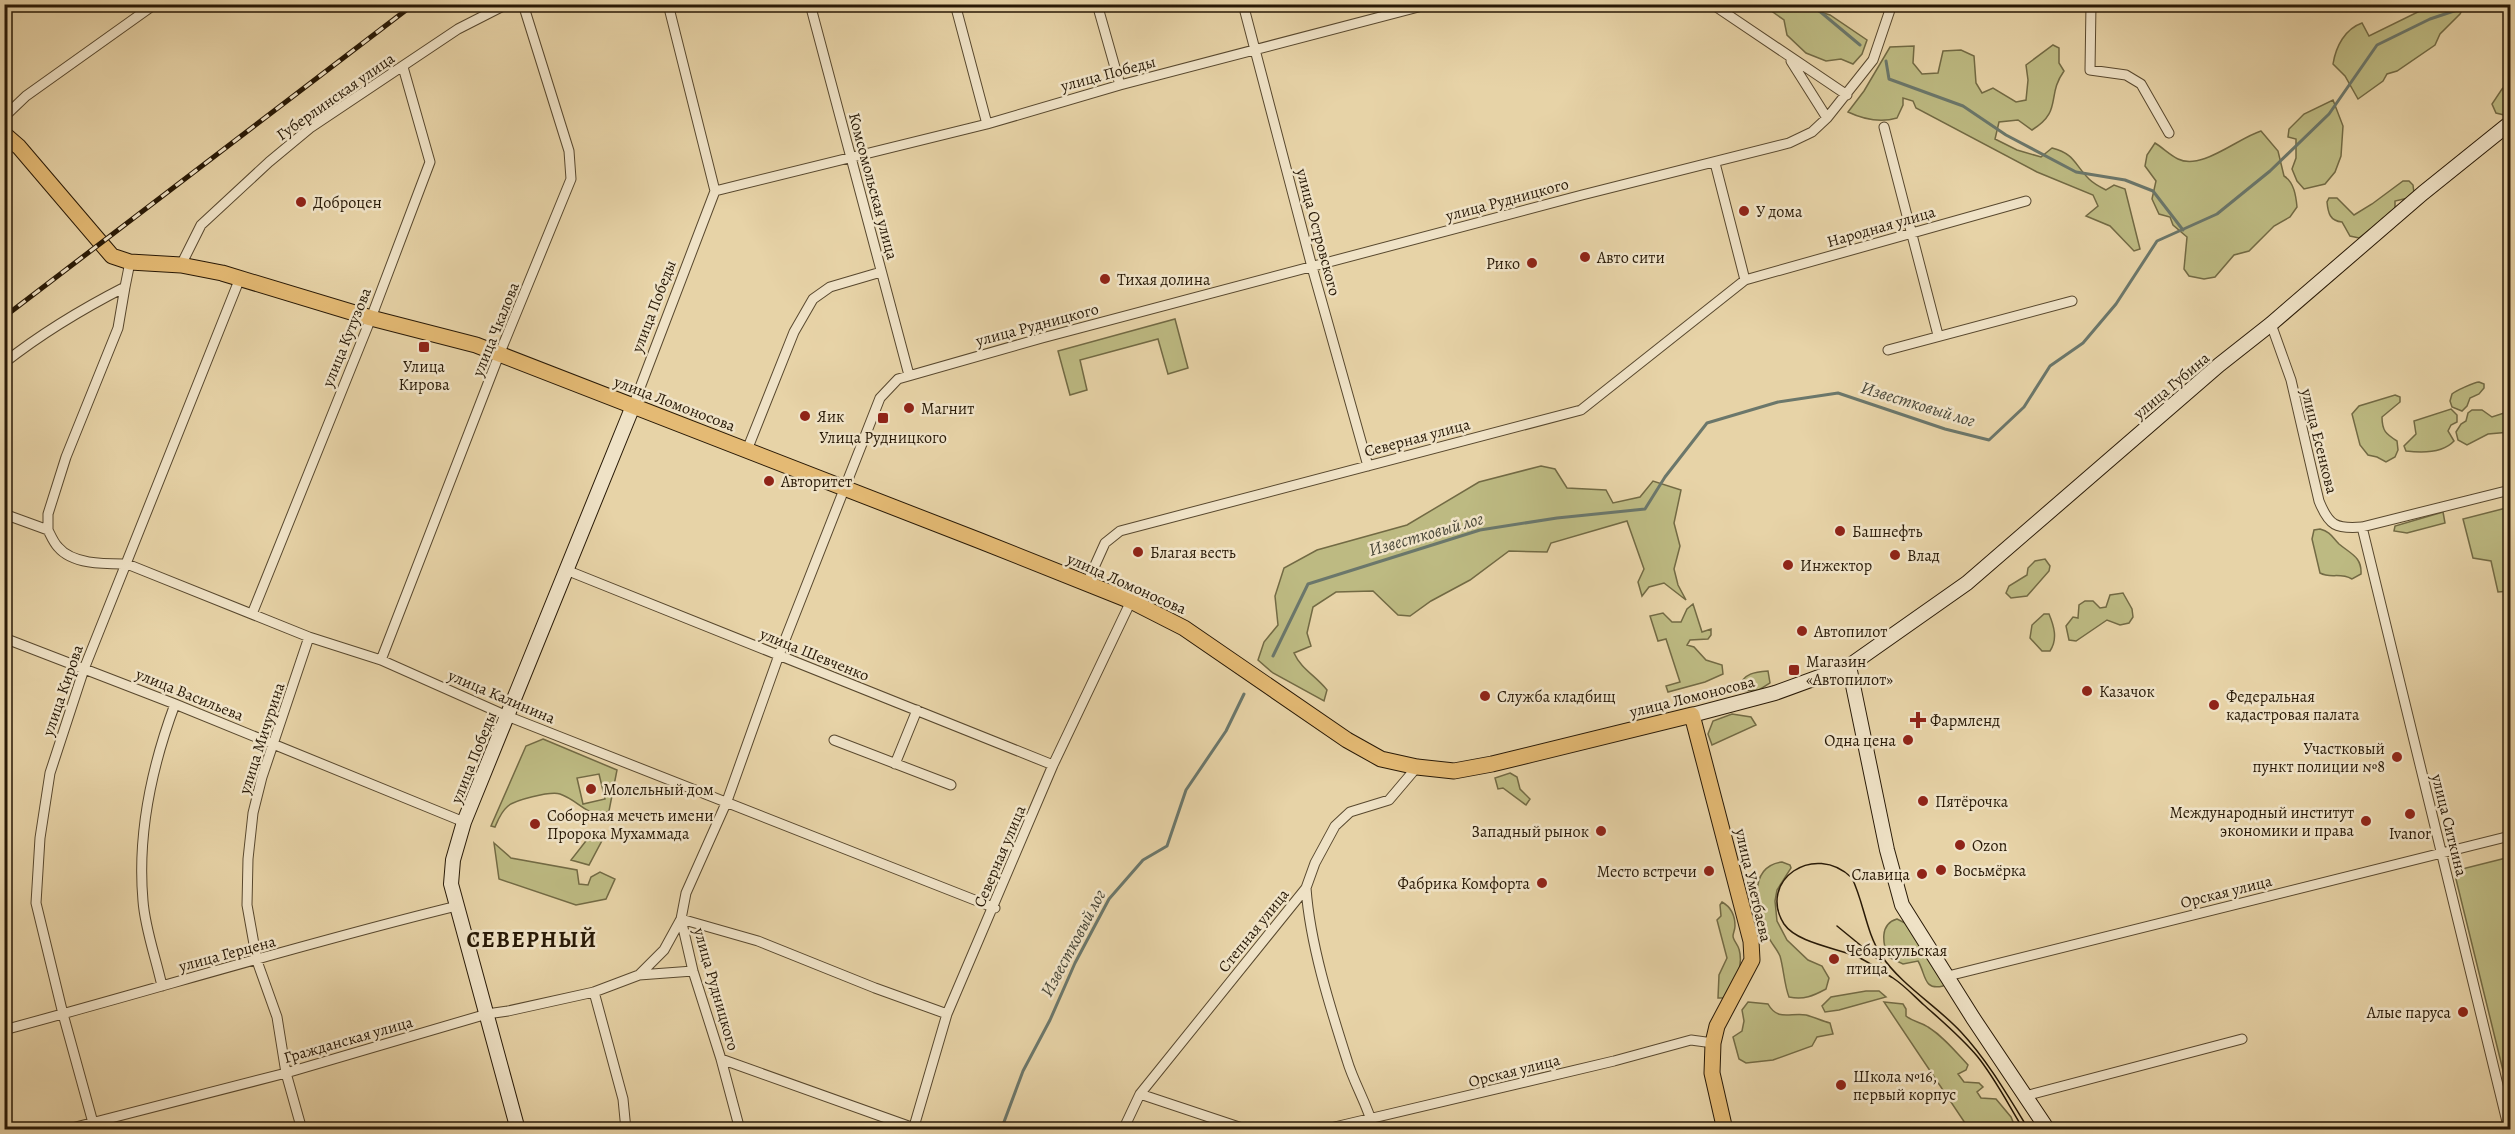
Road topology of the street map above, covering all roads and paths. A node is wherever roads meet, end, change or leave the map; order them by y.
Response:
1 (155, 4) edge
2 (507, 4) edge
3 (523, 4) edge
4 (668, 4) edge
5 (810, 4) edge
6 (955, 4) edge
7 (1097, 4) edge
8 (1243, 4) edge
9 (1387, 4) edge
10 (1430, 4) edge
11 (1712, 4) edge
12 (1892, 4) edge
13 (2091, 4) edge
14 (1390, 16) junction
15 (1256, 51) junction
16 (1789, 57) junction
17 (403, 67) junction
18 (1120, 85) junction
19 (1847, 95) junction
20 (4, 117) edge
21 (1827, 118) junction
22 (2511, 123) edge
23 (987, 124) junction
24 (1884, 127) dead end
25 (2169, 133) dead end
26 (4, 134) edge
27 (851, 157) junction
28 (1715, 163) junction
29 (715, 191) junction
30 (2026, 201) dead end
31 (1912, 232) junction
32 (130, 262) junction
33 (182, 265) junction
34 (1312, 267) junction
35 (881, 272) junction
36 (240, 278) junction
37 (1745, 280) junction
38 (125, 287) junction
39 (2072, 300) dead end
40 (371, 318) junction
41 (2271, 324) junction
42 (1938, 335) junction
43 (1888, 350) dead end
44 (500, 355) junction
45 (4, 363) edge
46 (909, 375) junction
47 (633, 406) junction
48 (747, 450) junction
49 (1368, 466) junction
50 (844, 488) junction
51 (2511, 490) edge
52 (4, 514) edge
53 (2362, 527) junction
54 (48, 530) junction
55 (127, 564) junction
56 (566, 570) junction
57 (1087, 583) junction
58 (1131, 602) junction
59 (252, 614) junction
60 (309, 637) junction
61 (4, 638) edge
62 (779, 655) junction
63 (381, 660) junction
64 (1849, 666) junction
65 (84, 669) junction
66 (175, 704) junction
67 (917, 711) junction
68 (1692, 714) junction
69 (507, 716) junction
70 (834, 740) dead end
71 (274, 744) junction
72 (895, 765) junction
73 (1053, 765) junction
74 (1417, 767) junction
75 (951, 785) dead end
76 (727, 801) junction
77 (464, 822) junction
78 (2511, 836) edge
79 (2441, 853) junction
80 (1306, 888) junction
81 (457, 906) junction
82 (994, 908) junction
83 (681, 919) junction
84 (258, 961) junction
85 (693, 971) junction
86 (639, 975) junction
87 (1948, 976) junction
88 (162, 986) junction
89 (594, 992) junction
90 (63, 1014) junction
91 (487, 1014) junction
92 (947, 1014) junction
93 (4, 1030) edge
94 (2242, 1039) dead end
95 (1713, 1044) junction
96 (721, 1059) junction
97 (286, 1073) junction
98 (1140, 1094) junction
99 (2025, 1096) junction
100 (1371, 1118) junction
101 (94, 1126) edge
102 (914, 1129) edge
103 (1248, 1129) edge
104 (64, 1130) edge
105 (302, 1130) edge
106 (518, 1130) edge
107 (626, 1130) edge
108 (740, 1130) edge
109 (1123, 1130) edge
110 (1322, 1130) edge
111 (1374, 1130) edge
112 (1725, 1130) edge
113 (2048, 1130) edge
114 (2509, 1130) edge

1 - 20 street
2 - 17 street, Губерлинская улица
3 - 44 street, улица Чкалова
4 - 29 street
5 - 27 street, Комсомольская улица
6 - 23 street
7 - 18 street
8 - 15 street, улица Островского
9 - 14 street
10 - 14 street, улица Победы
11 - 16 street
12 - 19 street, улица Рудницкого
13 - 25 street
14 - 15 street, улица Победы
15 - 18 street, улица Победы
15 - 34 street, улица Островского
16 - 19 street
16 - 21 street
17 - 33 street, Губерлинская улица
17 - 40 street, улица Кутузова
18 - 23 street, улица Победы
19 - 21 street, улица Рудницкого
21 - 28 street, улица Рудницкого
22 - 41 street, улица Губина
23 - 27 street, улица Победы
24 - 31 street
26 - 32 main road, улица Ломоносова
27 - 29 street, улица Победы
27 - 35 street, Комсомольская улица
28 - 34 street, улица Рудницкого
28 - 37 street
29 - 47 street, улица Победы
30 - 31 street, Народная улица
31 - 37 street, Народная улица
31 - 42 street
32 - 33 main road, улица Ломоносова
32 - 38 street
33 - 36 main road, улица Ломоносова
34 - 46 street, улица Рудницкого
34 - 49 street, улица Островского
35 - 46 street, Комсомольская улица
35 - 48 street
36 - 40 main road, улица Ломоносова
36 - 55 street, улица Кирова
37 - 49 street, Северная улица
38 - 45 street
38 - 54 street
39 - 42 street
40 - 44 main road, улица Ломоносова
40 - 59 street, улица Кутузова
41 - 53 street, улица Есенкова
41 - 64 street, улица Губина
42 - 43 street
44 - 47 main road, улица Ломоносова
44 - 63 street, улица Чкалова
46 - 50 street, улица Рудницкого
47 - 48 main road, улица Ломоносова
47 - 56 street, улица Победы
48 - 50 main road, улица Ломоносова
49 - 57 street, Северная улица
50 - 57 main road, улица Ломоносова
50 - 62 street, улица Рудницкого
51 - 53 street, улица Есенкова
52 - 54 street
53 - 79 street, улица Ситкина
54 - 55 street, улица Калинина
55 - 59 street, улица Калинина
55 - 65 street, улица Кирова
56 - 62 street, улица Шевченко
56 - 69 street, улица Победы
57 - 58 main road, улица Ломоносова
58 - 73 street, Северная улица
58 - 74 main road, улица Ломоносова
59 - 60 street, улица Калинина
60 - 63 street, улица Калинина
60 - 71 street, улица Мичурина
61 - 65 street, улица Васильева
62 - 67 street, улица Шевченко
62 - 76 street, улица Рудницкого
63 - 69 street, улица Калинина
64 - 68 street, улица Ломоносова
64 - 87 street
65 - 66 street, улица Васильева
65 - 90 street, улица Кирова
66 - 71 street, улица Васильева
66 - 88 street
67 - 72 street
67 - 73 street, улица Шевченко
68 - 74 main road, улица Ломоносова
68 - 95 main road, улица Уметбаева
69 - 76 street, улица Калинина
69 - 77 street, улица Победы
70 - 72 street
71 - 77 street, улица Васильева
71 - 84 street, улица Мичурина
72 - 75 street
73 - 82 street, Северная улица
74 - 80 street, Степная улица
76 - 82 street, улица Калинина
76 - 83 street, улица Рудницкого
77 - 81 street, улица Победы
78 - 79 street, Орская улица
79 - 87 street, Орская улица
79 - 114 street, улица Ситкина
80 - 98 street, Степная улица
80 - 100 street
81 - 84 street, улица Герцена
81 - 91 street, улица Победы
82 - 92 street, Северная улица
83 - 85 street, улица Рудницкого
83 - 86 street, Гражданская улица
83 - 92 street
84 - 88 street, улица Герцена
84 - 97 street, улица Мичурина
85 - 86 street, Гражданская улица
85 - 96 street, улица Рудницкого
86 - 89 street, Гражданская улица
87 - 99 street
88 - 90 street, улица Герцена
89 - 91 street, Гражданская улица
89 - 107 street
90 - 93 street, улица Герцена
90 - 101 street, улица Кирова
91 - 97 street, Гражданская улица
91 - 106 street, улица Победы
92 - 102 street, Северная улица
94 - 99 street
95 - 100 street, Орская улица
95 - 112 main road, улица Уметбаева
96 - 102 street
96 - 108 street, улица Рудницкого
97 - 101 street, Гражданская улица
97 - 105 street, улица Мичурина
98 - 103 street
98 - 109 street, Степная улица
99 - 113 street
100 - 110 street, Орская улица
100 - 111 street
101 - 104 street, Гражданская улица

